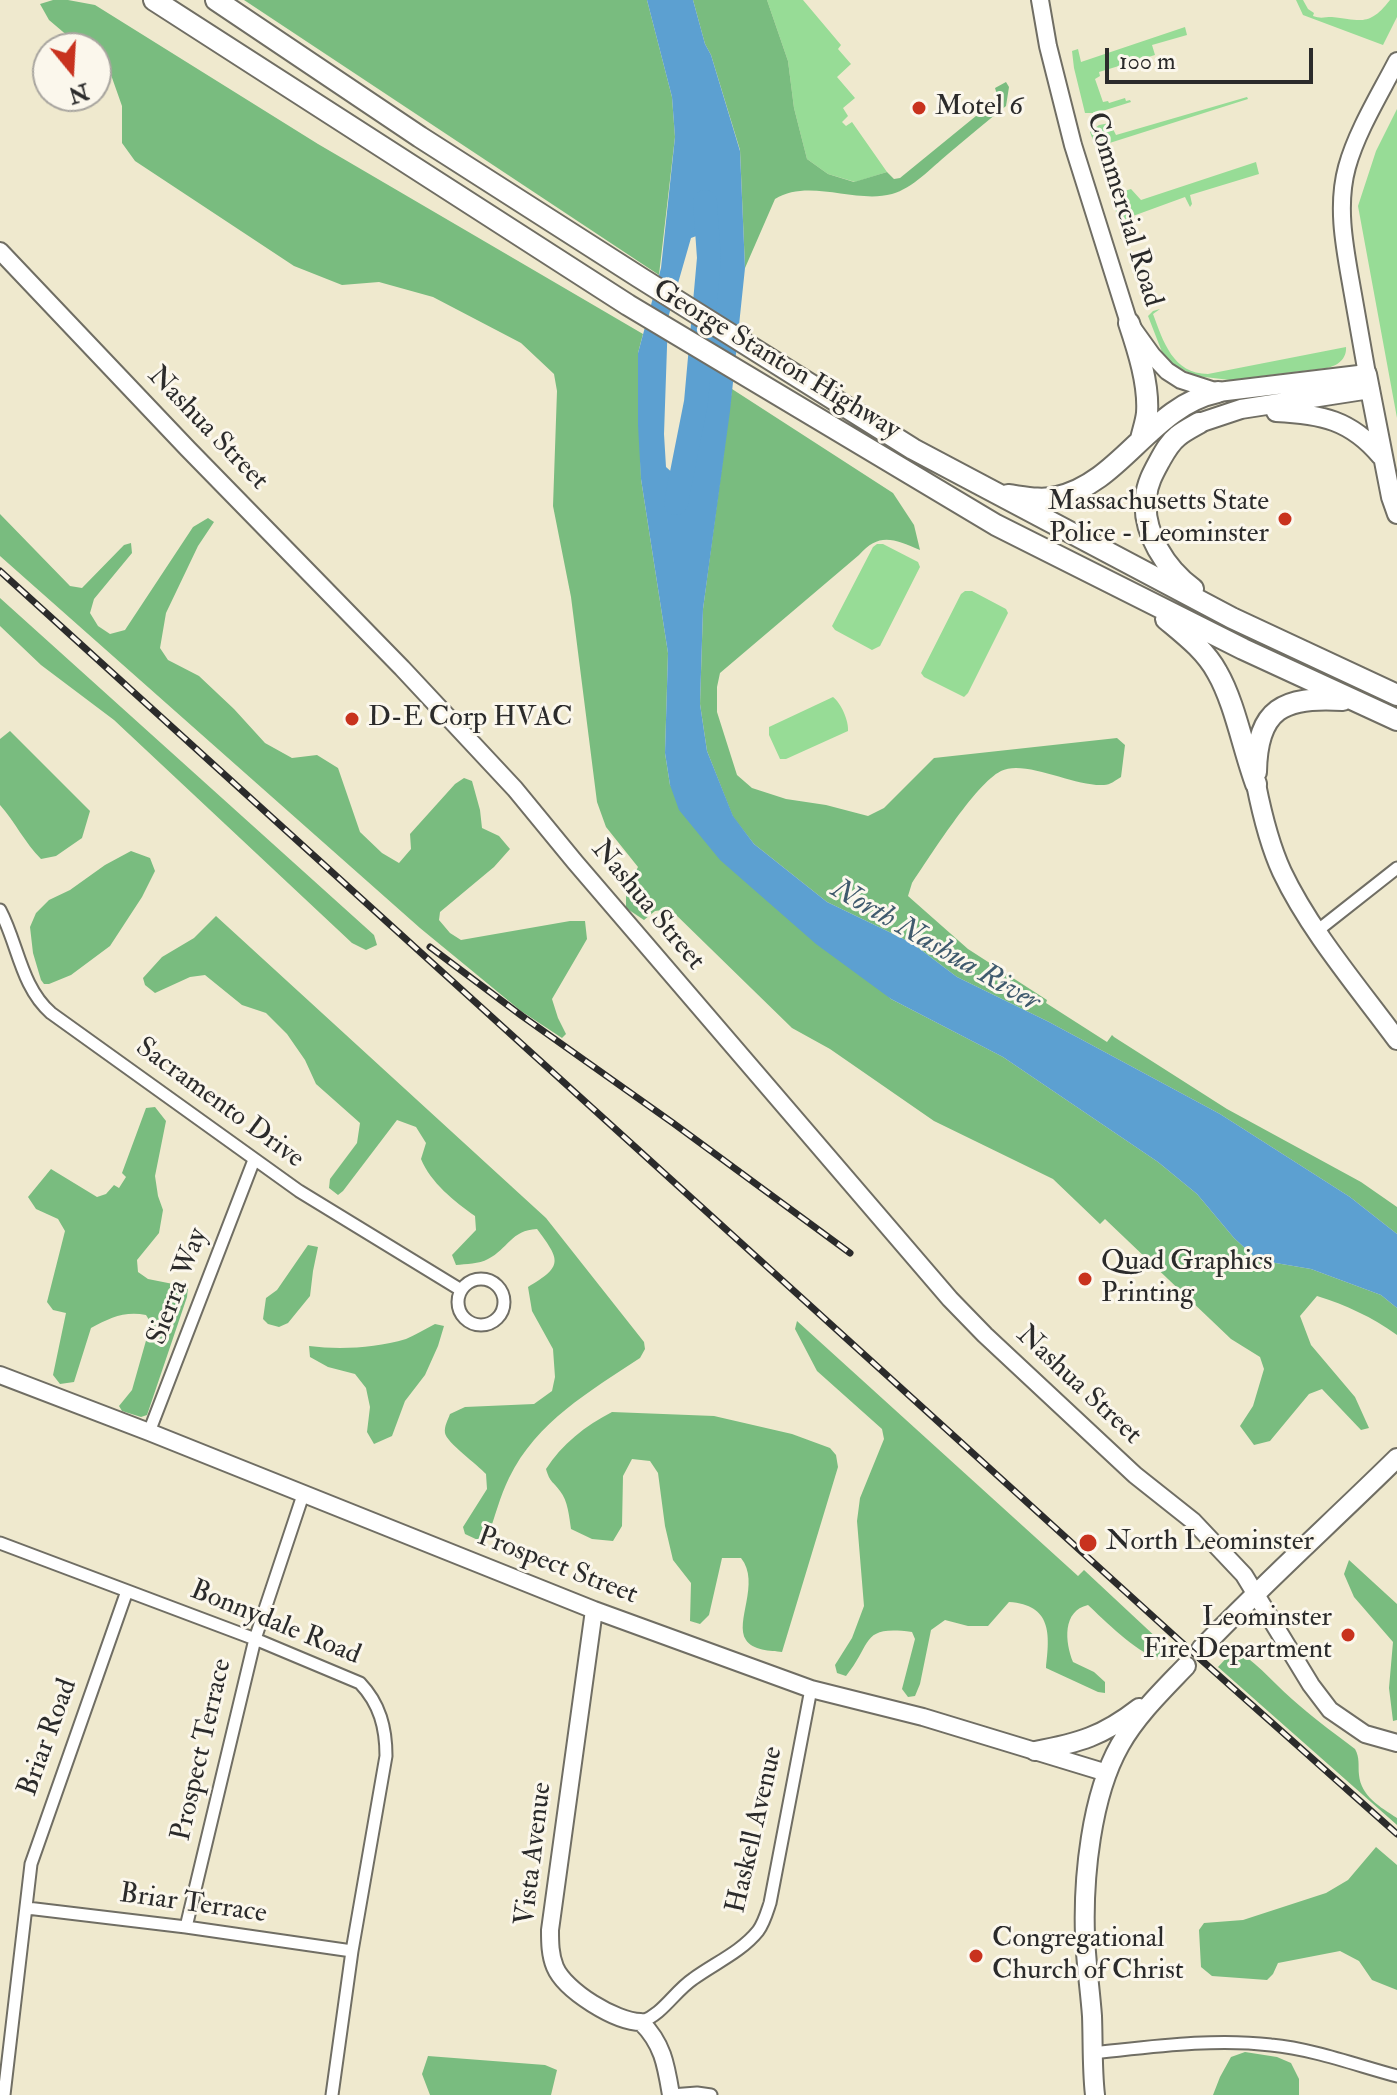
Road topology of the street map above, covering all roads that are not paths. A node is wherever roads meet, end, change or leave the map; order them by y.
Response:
1 (154, 0) edge
2 (216, 0) edge
3 (1040, 0) edge
4 (1397, 61) edge
5 (0, 251) edge
6 (1129, 323) junction
7 (1368, 382) junction
8 (1218, 392) junction
9 (1241, 409) junction
10 (1199, 423) joint
11 (1141, 439) junction
12 (1383, 459) junction
13 (992, 492) junction
14 (1397, 514) edge
15 (1138, 596) junction
16 (1232, 618) junction
17 (1397, 695) edge
18 (1355, 701) junction
19 (1397, 720) edge
20 (1256, 784) junction
21 (1397, 868) edge
22 (0, 910) edge
23 (1317, 931) junction
24 (1397, 1040) edge
25 (254, 1160) junction
26 (461, 1290) junction
27 (0, 1375) edge
28 (149, 1432) junction
29 (1397, 1458) edge
30 (303, 1495) junction
31 (0, 1543) edge
32 (127, 1591) junction
33 (1255, 1593) junction
34 (594, 1610) junction
35 (255, 1639) junction
36 (1201, 1649) dead end
37 (1186, 1666) dead end
38 (811, 1689) junction
39 (1161, 1692) junction
40 (1397, 1743) edge
41 (1035, 1751) junction
42 (1107, 1773) junction
43 (27, 1908) junction
44 (186, 1927) junction
45 (352, 1951) junction
46 (641, 2022) junction
47 (1093, 2053) junction
48 (1397, 2076) edge
49 (4, 2095) edge
50 (332, 2095) edge
51 (671, 2095) edge
52 (711, 2095) edge
53 (1095, 2095) edge

1 - 15 highway, George Stanton Highway
2 - 13 highway, George Stanton Highway
3 - 6 main road, Commercial Road
4 - 7 main road
5 - 33 main road, Nashua Street
6 - 8 main road, Commercial Road
6 - 11 highway
7 - 8 main road
7 - 9 main road
7 - 12 main road
8 - 11 highway
9 - 10 main road
9 - 12 main road
10 - 16 highway
11 - 13 highway
12 - 14 main road
13 - 16 highway, George Stanton Highway
15 - 18 highway, George Stanton Highway
15 - 20 highway
16 - 17 highway, George Stanton Highway
18 - 19 highway, George Stanton Highway
18 - 20 highway
20 - 23 main road
21 - 23 street
22 - 25 street, Sacramento Drive
23 - 24 main road
25 - 26 street, Sacramento Drive
25 - 28 street, Sierra Way
26 - 26 street
27 - 28 main road, Prospect Street
28 - 30 main road, Prospect Street
29 - 33 main road
30 - 34 main road, Prospect Street
30 - 35 street, Prospect Terrace
31 - 32 street, Bonnydale Road
32 - 35 street, Bonnydale Road
32 - 43 street, Briar Road
33 - 36 main road
33 - 40 main road, Nashua Street
34 - 38 main road, Prospect Street
34 - 46 main road, Vista Avenue
35 - 44 street, Prospect Terrace
35 - 45 street, Bonnydale Road
37 - 39 main road
38 - 41 main road, Prospect Street
38 - 46 street, Haskell Avenue
39 - 41 main road
39 - 42 main road
41 - 42 main road, Prospect Street
42 - 47 main road
43 - 44 street, Briar Terrace
43 - 49 street, Briar Road
44 - 45 street, Briar Terrace
45 - 50 street, Bonnydale Road
46 - 51 main road
47 - 48 street
47 - 53 main road
51 - 52 street

